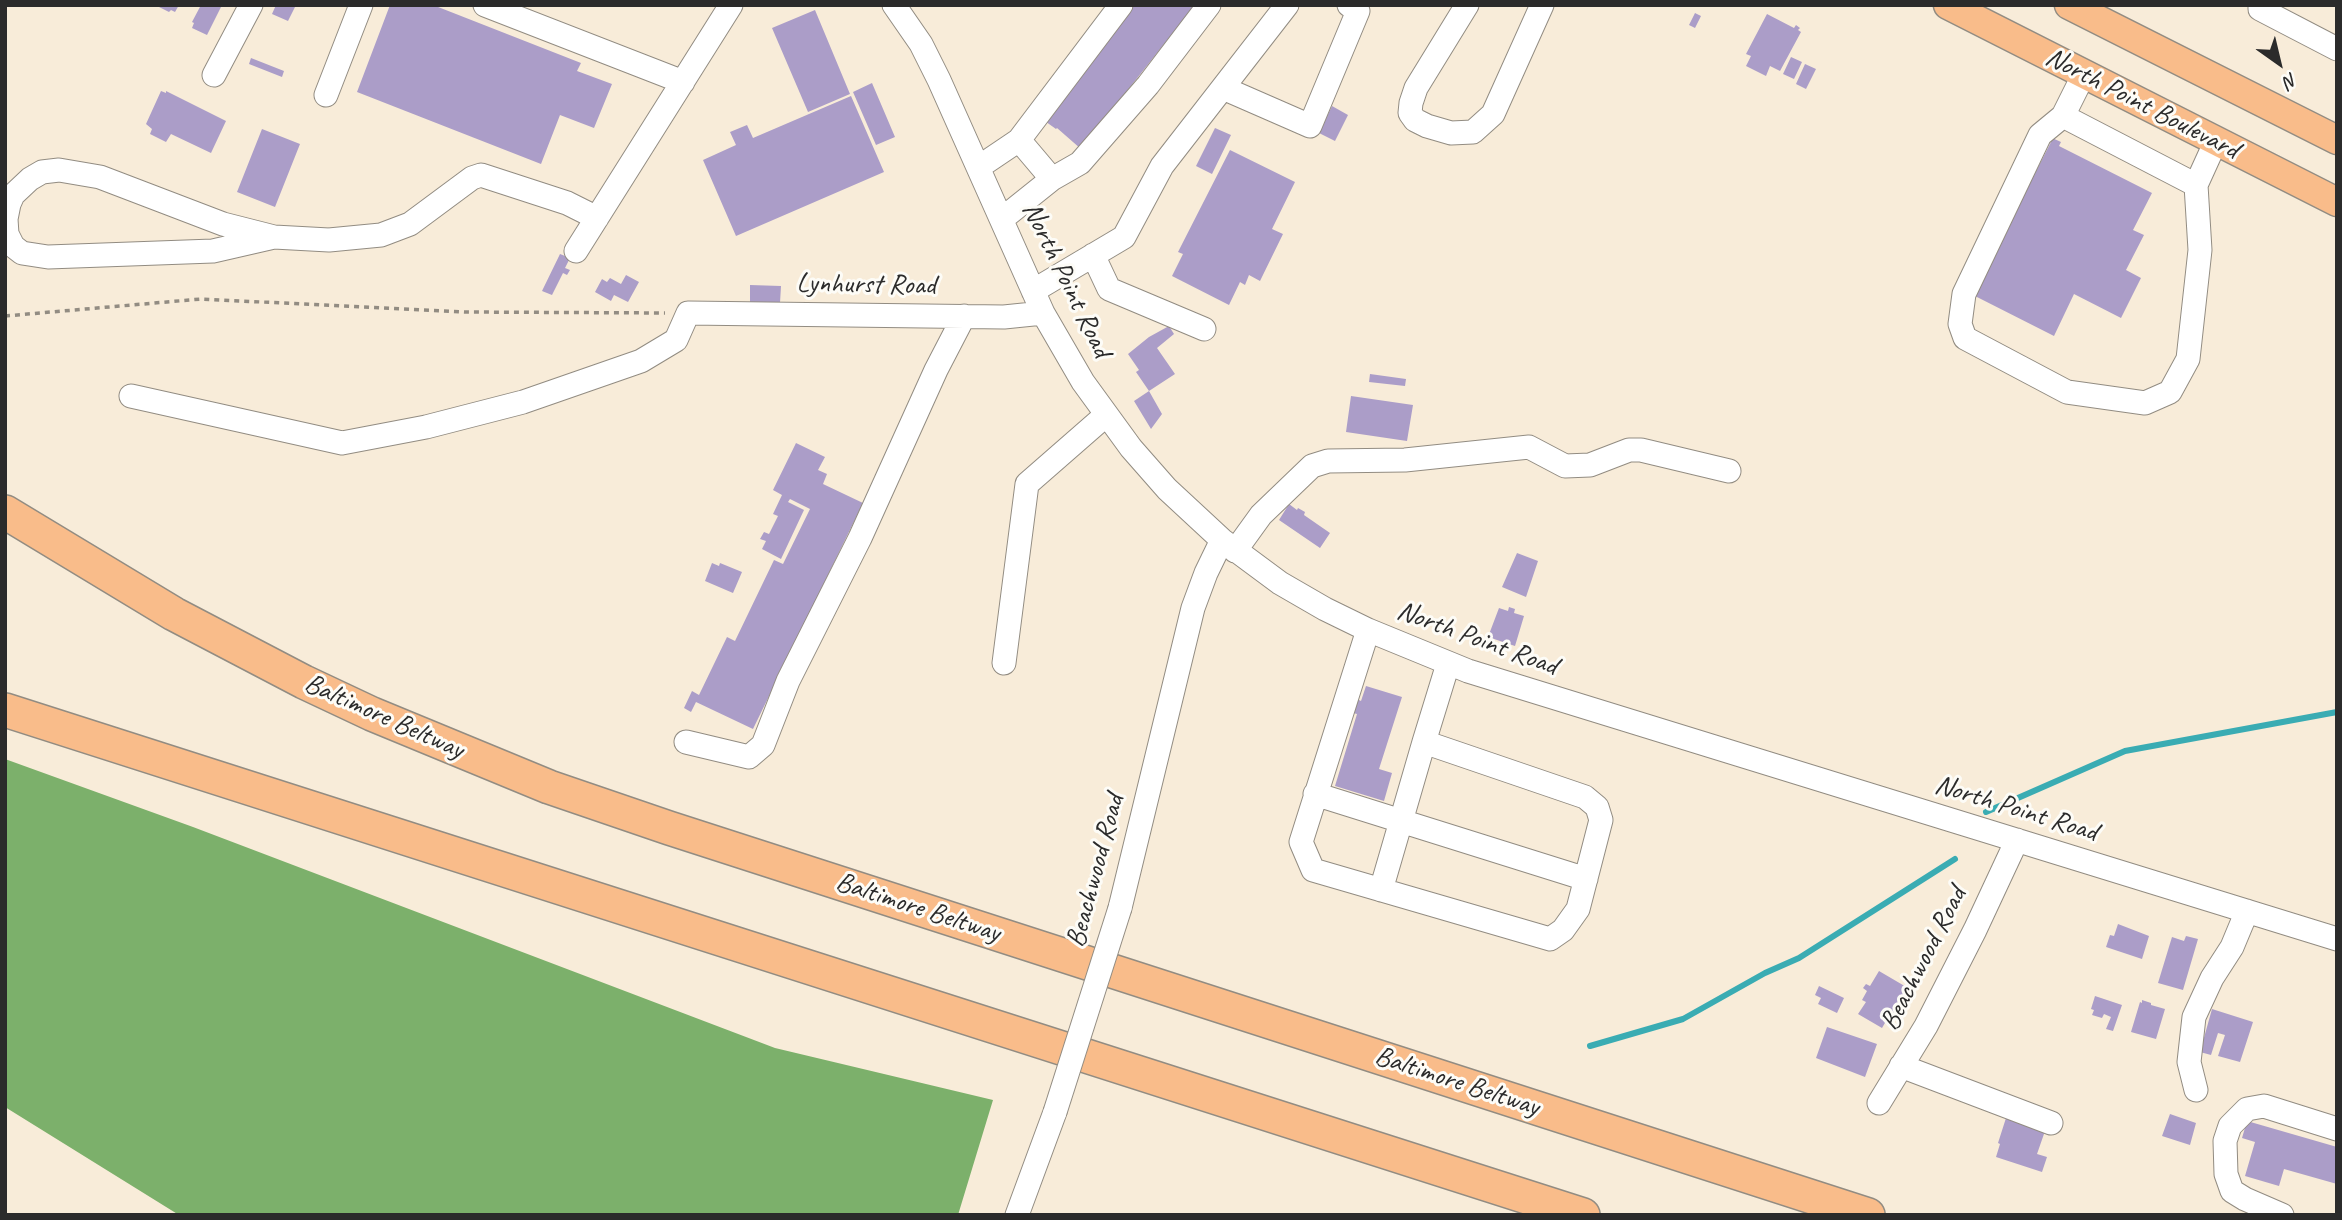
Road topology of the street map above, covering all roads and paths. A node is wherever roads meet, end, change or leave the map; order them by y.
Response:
1 (251, 5) edge
2 (361, 5) edge
3 (485, 5) edge
4 (731, 5) edge
5 (894, 5) edge
6 (1121, 5) edge
7 (1209, 5) edge
8 (1287, 5) edge
9 (1349, 5) edge
10 (1467, 5) edge
11 (1542, 5) edge
12 (1948, 5) edge
13 (2070, 5) edge
14 (2260, 5) edge
15 (2099, 13) edge
16 (2337, 49) edge
17 (2084, 74) junction
18 (214, 75) dead end
19 (683, 82) junction
20 (1223, 88) junction
21 (326, 95) dead end
22 (2063, 116) junction
23 (1019, 140) junction
24 (2216, 141) junction
25 (2337, 141) edge
26 (979, 167) junction
27 (1052, 179) junction
28 (2196, 186) junction
29 (2337, 202) edge
30 (597, 218) junction
31 (1002, 219) junction
32 (274, 237) junction
33 (576, 251) dead end
34 (1093, 255) junction
35 (1033, 291) junction
36 (688, 313) junction
37 (1043, 313) junction
38 (5, 316) edge
39 (964, 316) junction
40 (1204, 329) dead end
41 (131, 396) dead end
42 (1106, 415) junction
43 (1729, 471) dead end
44 (5, 512) edge
45 (1228, 545) junction
46 (1368, 630) junction
47 (1004, 663) dead end
48 (1448, 664) junction
49 (5, 710) edge
50 (1424, 741) junction
51 (686, 742) dead end
52 (1315, 794) junction
53 (1401, 822) junction
54 (2017, 840) junction
55 (1586, 879) junction
56 (1381, 890) junction
57 (2247, 911) junction
58 (2337, 939) edge
59 (1901, 1066) junction
60 (2196, 1090) dead end
61 (1879, 1103) dead end
62 (2051, 1123) dead end
63 (2337, 1129) edge
64 (1017, 1215) edge
65 (1583, 1215) edge
66 (1868, 1215) edge
67 (2282, 1215) edge

1 - 18 street
2 - 21 street
3 - 19 street
4 - 19 street
5 - 26 street, North Point Road
6 - 23 street
7 - 27 street
8 - 20 street
9 - 20 street
10 - 11 street
12 - 17 main road, North Point Boulevard
13 - 15 main road, North Point Boulevard
14 - 16 street
15 - 25 main road, North Point Boulevard
17 - 22 street
17 - 24 main road, North Point Boulevard
19 - 30 street
20 - 34 street
22 - 28 street
22 - 28 street
23 - 26 street
23 - 27 street
24 - 28 street
24 - 29 main road, North Point Boulevard
26 - 31 street, North Point Road
27 - 31 street
30 - 32 street
30 - 33 street
31 - 35 street, North Point Road
32 - 32 street
34 - 35 street
34 - 40 street
35 - 37 street, North Point Road
36 - 38 path
36 - 39 street, Lynhurst Road
36 - 41 street
37 - 39 street, Lynhurst Road
37 - 42 street, North Point Road
39 - 51 street
42 - 45 street, North Point Road
42 - 47 street
43 - 45 street, Beachwood Road
44 - 66 highway, Baltimore Beltway
45 - 46 street, North Point Road
45 - 64 street, Beachwood Road, bridge
46 - 48 street, North Point Road
46 - 52 street
48 - 50 street
48 - 54 street, North Point Road
49 - 65 highway
50 - 53 street
50 - 55 street
52 - 53 street
52 - 56 street
53 - 55 street
53 - 56 street
54 - 57 street, North Point Road
54 - 59 street, Beachwood Road
55 - 56 street
57 - 58 street, North Point Road
57 - 60 street
59 - 61 street, Beachwood Road
59 - 62 street
63 - 67 street

